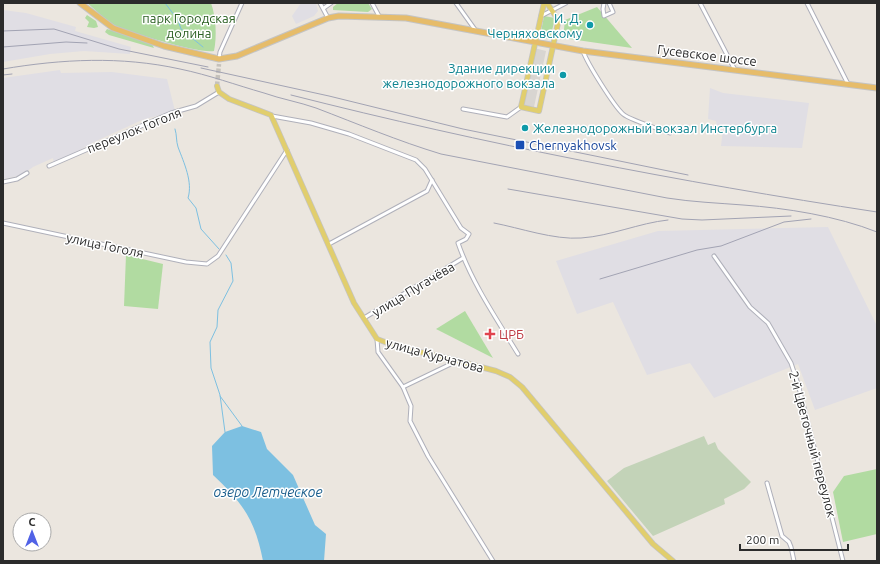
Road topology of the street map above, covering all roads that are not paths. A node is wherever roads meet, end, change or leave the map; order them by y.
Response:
1 (80, 3) edge
2 (242, 3) edge
3 (320, 3) edge
4 (331, 3) edge
5 (456, 3) edge
6 (545, 3) edge
7 (566, 3) edge
8 (604, 3) edge
9 (609, 3) edge
10 (700, 3) edge
11 (807, 3) edge
12 (374, 4) edge
13 (324, 8) junction
14 (552, 11) junction
15 (379, 16) junction
16 (541, 16) junction
17 (328, 18) junction
18 (477, 32) junction
19 (535, 43) junction
20 (553, 46) junction
21 (583, 51) junction
22 (219, 61) junction
23 (735, 70) junction
24 (848, 84) junction
25 (217, 86) tunnel mouth
26 (877, 88) edge
27 (219, 92) junction
28 (521, 107) junction
29 (463, 109) dead end
30 (271, 115) junction
31 (670, 133) dead end
32 (287, 150) junction
33 (49, 166) dead end
34 (28, 173) dead end
35 (432, 180) junction
36 (3, 182) edge
37 (3, 223) edge
38 (329, 244) junction
39 (714, 256) dead end
40 (463, 258) junction
41 (363, 319) junction
42 (377, 339) junction
43 (518, 354) dead end
44 (458, 361) junction
45 (403, 387) junction
46 (767, 483) dead end
47 (493, 561) edge
48 (673, 561) edge
49 (794, 561) edge
50 (843, 561) edge

1 - 22 highway
2 - 22 street
3 - 13 street
4 - 13 street
5 - 18 street
6 - 14 main road
6 - 16 main road
7 - 14 street
8 - 9 street
10 - 23 street
11 - 24 street
12 - 15 street
13 - 17 street
14 - 16 street
14 - 20 main road
15 - 17 highway, Гусевское шоссе
15 - 18 highway, Гусевское шоссе
16 - 19 main road
17 - 22 highway, Гусевское шоссе
18 - 19 highway, Гусевское шоссе
19 - 20 highway, Гусевское шоссе
19 - 28 main road
20 - 21 highway, Гусевское шоссе
20 - 28 main road
21 - 23 highway, Гусевское шоссе
21 - 31 street
23 - 24 highway, Гусевское шоссе
24 - 26 highway, Гусевское шоссе
25 - 27 main road
27 - 30 main road
27 - 33 street, переулок Гоголя
28 - 29 street
30 - 32 main road, улица Курчатова
30 - 35 street
32 - 37 street, улица Гоголя
32 - 38 main road, улица Курчатова
34 - 36 street
35 - 38 street
35 - 40 street
38 - 41 main road, улица Курчатова
39 - 50 street, 2-й Цветочный переулок
40 - 41 street, улица Пугачёва
40 - 43 street
41 - 42 main road, улица Курчатова
42 - 44 main road, улица Курчатова
42 - 45 street
44 - 45 street
44 - 48 main road, улица Курчатова
45 - 47 street
46 - 49 street

